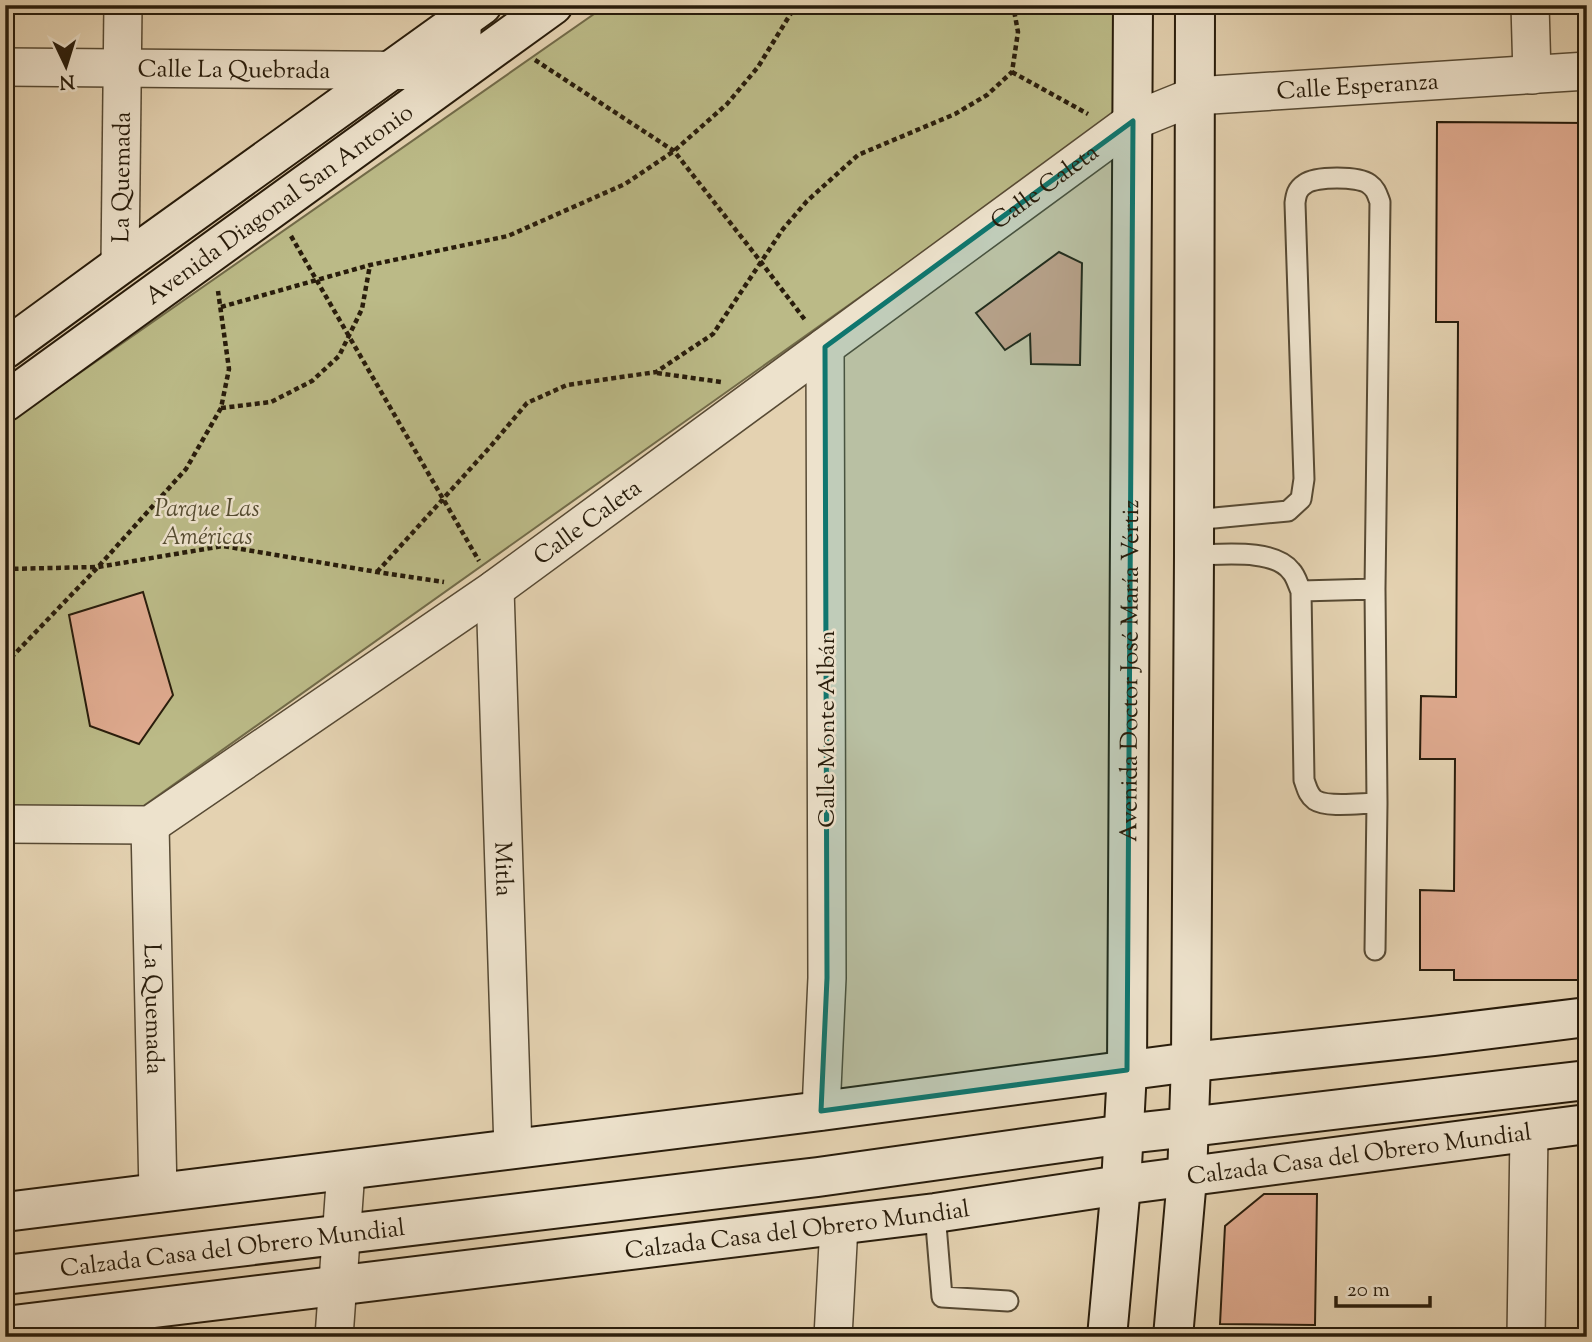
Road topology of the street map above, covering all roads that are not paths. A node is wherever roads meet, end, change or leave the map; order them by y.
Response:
1 (123, 5) edge
2 (553, 5) edge
3 (1133, 5) edge
4 (1195, 5) edge
5 (1530, 5) edge
6 (468, 10) edge
7 (5, 67) edge
8 (123, 69) junction
9 (390, 71) junction
10 (462, 71) junction
11 (1587, 71) edge
12 (1532, 75) junction
13 (1195, 96) junction
14 (1126, 126) junction
15 (120, 265) junction
16 (825, 347) junction
17 (5, 349) edge
18 (5, 402) edge
19 (1194, 538) junction
20 (495, 589) junction
21 (1375, 589) junction
22 (1301, 591) junction
23 (1377, 803) junction
24 (5, 824) edge
25 (150, 825) junction
26 (1375, 950) dead end
27 (1587, 1017) edge
28 (1191, 1062) junction
29 (1127, 1070) junction
30 (1587, 1080) edge
31 (821, 1111) junction
32 (1587, 1124) edge
33 (1189, 1127) junction
34 (1125, 1133) junction
35 (1529, 1133) junction
36 (513, 1149) junction
37 (346, 1170) junction
38 (1187, 1178) junction
39 (1121, 1185) junction
40 (158, 1193) junction
41 (5, 1212) edge
42 (935, 1213) junction
43 (839, 1225) junction
44 (341, 1235) junction
45 (5, 1275) edge
46 (338, 1285) junction
47 (1008, 1301) dead end
48 (5, 1326) edge
49 (334, 1337) edge
50 (833, 1337) edge
51 (1107, 1337) edge
52 (1173, 1337) edge
53 (1526, 1337) edge

1 - 8 street, La Quemada
2 - 10 street, Avenida Diagonal San Antonio
3 - 14 street, Avenida Doctor José María Vértiz
4 - 13 street
5 - 12 street
6 - 9 street, Avenida Diagonal San Antonio
6 - 10 street
7 - 8 street, Calle La Quebrada
8 - 9 street, Calle La Quebrada
8 - 15 street, La Quemada
9 - 10 street, Calle La Quebrada
9 - 15 street, Avenida Diagonal San Antonio
10 - 18 street, Avenida Diagonal San Antonio
11 - 12 street, Calle Esperanza
12 - 13 street, Calle Esperanza
13 - 14 street, Calle Esperanza
13 - 19 street
14 - 16 street, Calle Caleta
14 - 29 street, Avenida Doctor José María Vértiz
15 - 17 street, Avenida Diagonal San Antonio
16 - 20 street, Calle Caleta
16 - 31 street, Calle Monte Albán
19 - 21 lane
19 - 22 lane
19 - 28 street
20 - 25 street, Calle Caleta
20 - 36 street, Mitla
21 - 22 lane
21 - 23 lane
22 - 23 lane
23 - 26 lane
24 - 25 street
25 - 40 street, La Quemada
27 - 28 street
28 - 29 street
28 - 33 street
29 - 31 street
29 - 34 street, Avenida Doctor José María Vértiz
30 - 33 street, Calzada Casa del Obrero Mundial
31 - 36 street
32 - 35 street, Calzada Casa del Obrero Mundial
33 - 34 street, Calzada Casa del Obrero Mundial
33 - 38 street
34 - 39 street, Avenida Doctor José María Vértiz
34 - 44 street, Calzada Casa del Obrero Mundial
35 - 38 street, Calzada Casa del Obrero Mundial
35 - 53 street
36 - 37 street
37 - 40 street
37 - 44 street
38 - 39 street, Calzada Casa del Obrero Mundial
38 - 52 street
39 - 42 street, Calzada Casa del Obrero Mundial
39 - 51 street, Avenida Doctor José María Vértiz
40 - 41 street
42 - 43 street, Calzada Casa del Obrero Mundial
42 - 47 lane
43 - 46 street, Calzada Casa del Obrero Mundial
43 - 50 street
44 - 45 street, Calzada Casa del Obrero Mundial
44 - 46 street
46 - 48 street, Calzada Casa del Obrero Mundial
46 - 49 street

